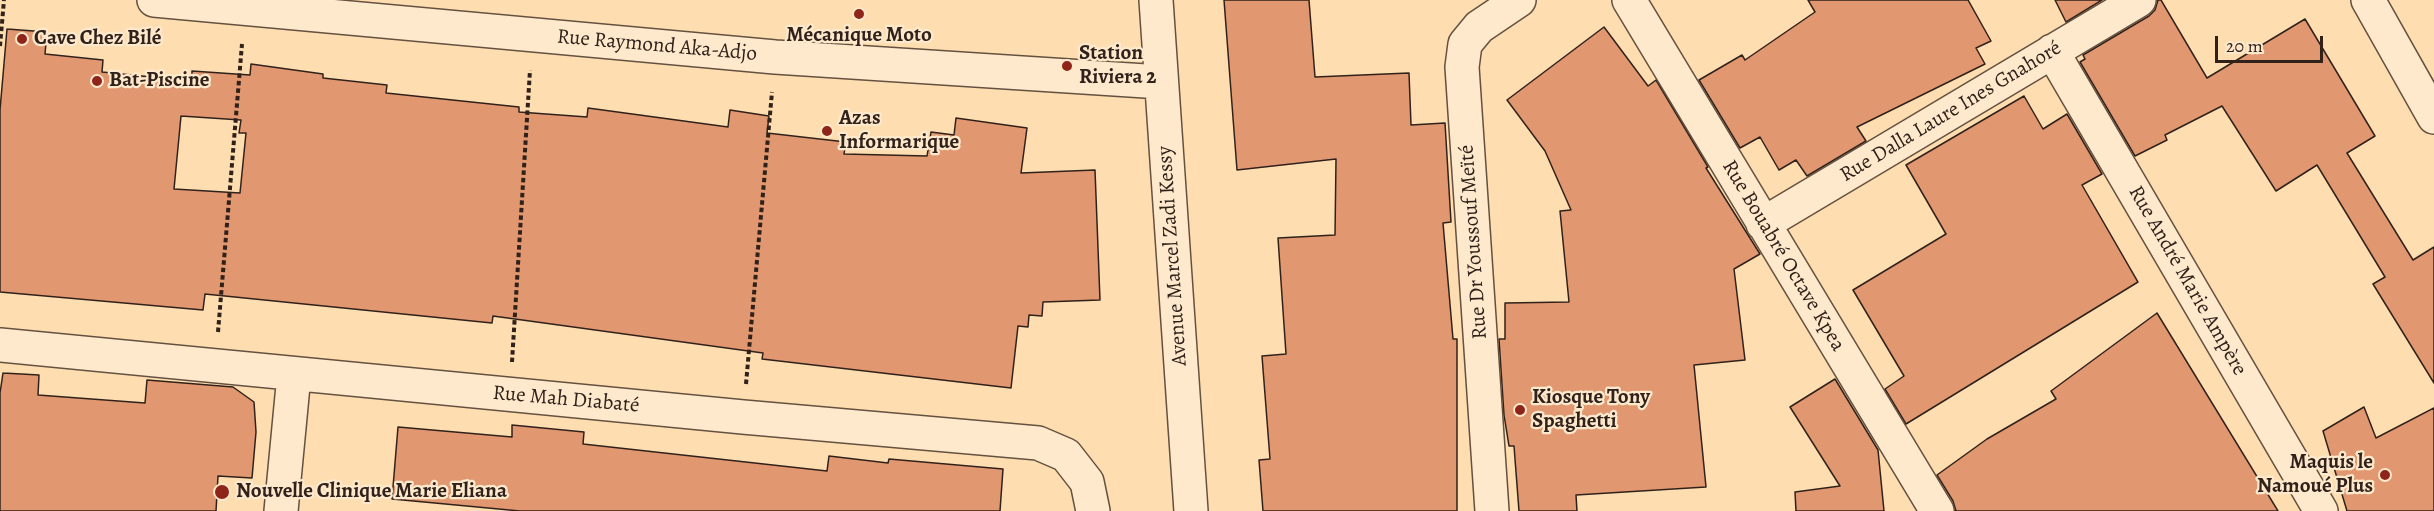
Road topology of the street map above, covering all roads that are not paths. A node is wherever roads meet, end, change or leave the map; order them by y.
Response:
1 (154, 0) edge
2 (1156, 0) edge
3 (1519, 0) edge
4 (1629, 0) edge
5 (2139, 0) edge
6 (2368, 0) edge
7 (2052, 51) junction
8 (1161, 82) junction
9 (2434, 117) edge
10 (1763, 224) junction
11 (0, 345) edge
12 (294, 375) junction
13 (280, 511) edge
14 (1093, 511) edge
15 (1191, 511) edge
16 (1492, 511) edge
17 (1937, 511) edge
18 (2321, 511) edge

1 - 8 street, Rue Raymond Aka-Adjo
2 - 8 street, Avenue Marcel Zadi Kessy
3 - 16 street, Rue Dr Youssouf Meïté
4 - 10 street, Rue Bouabré Octave Kpea
5 - 7 street, Rue Dalla Laure Ines Gnahoré
6 - 9 street
7 - 10 street, Rue Dalla Laure Ines Gnahoré
7 - 18 street, Rue André Marie Ampère
8 - 15 street, Avenue Marcel Zadi Kessy
10 - 17 street, Rue Bouabré Octave Kpea
11 - 12 street, Rue Mah Diabaté
12 - 13 street
12 - 14 street, Rue Mah Diabaté

